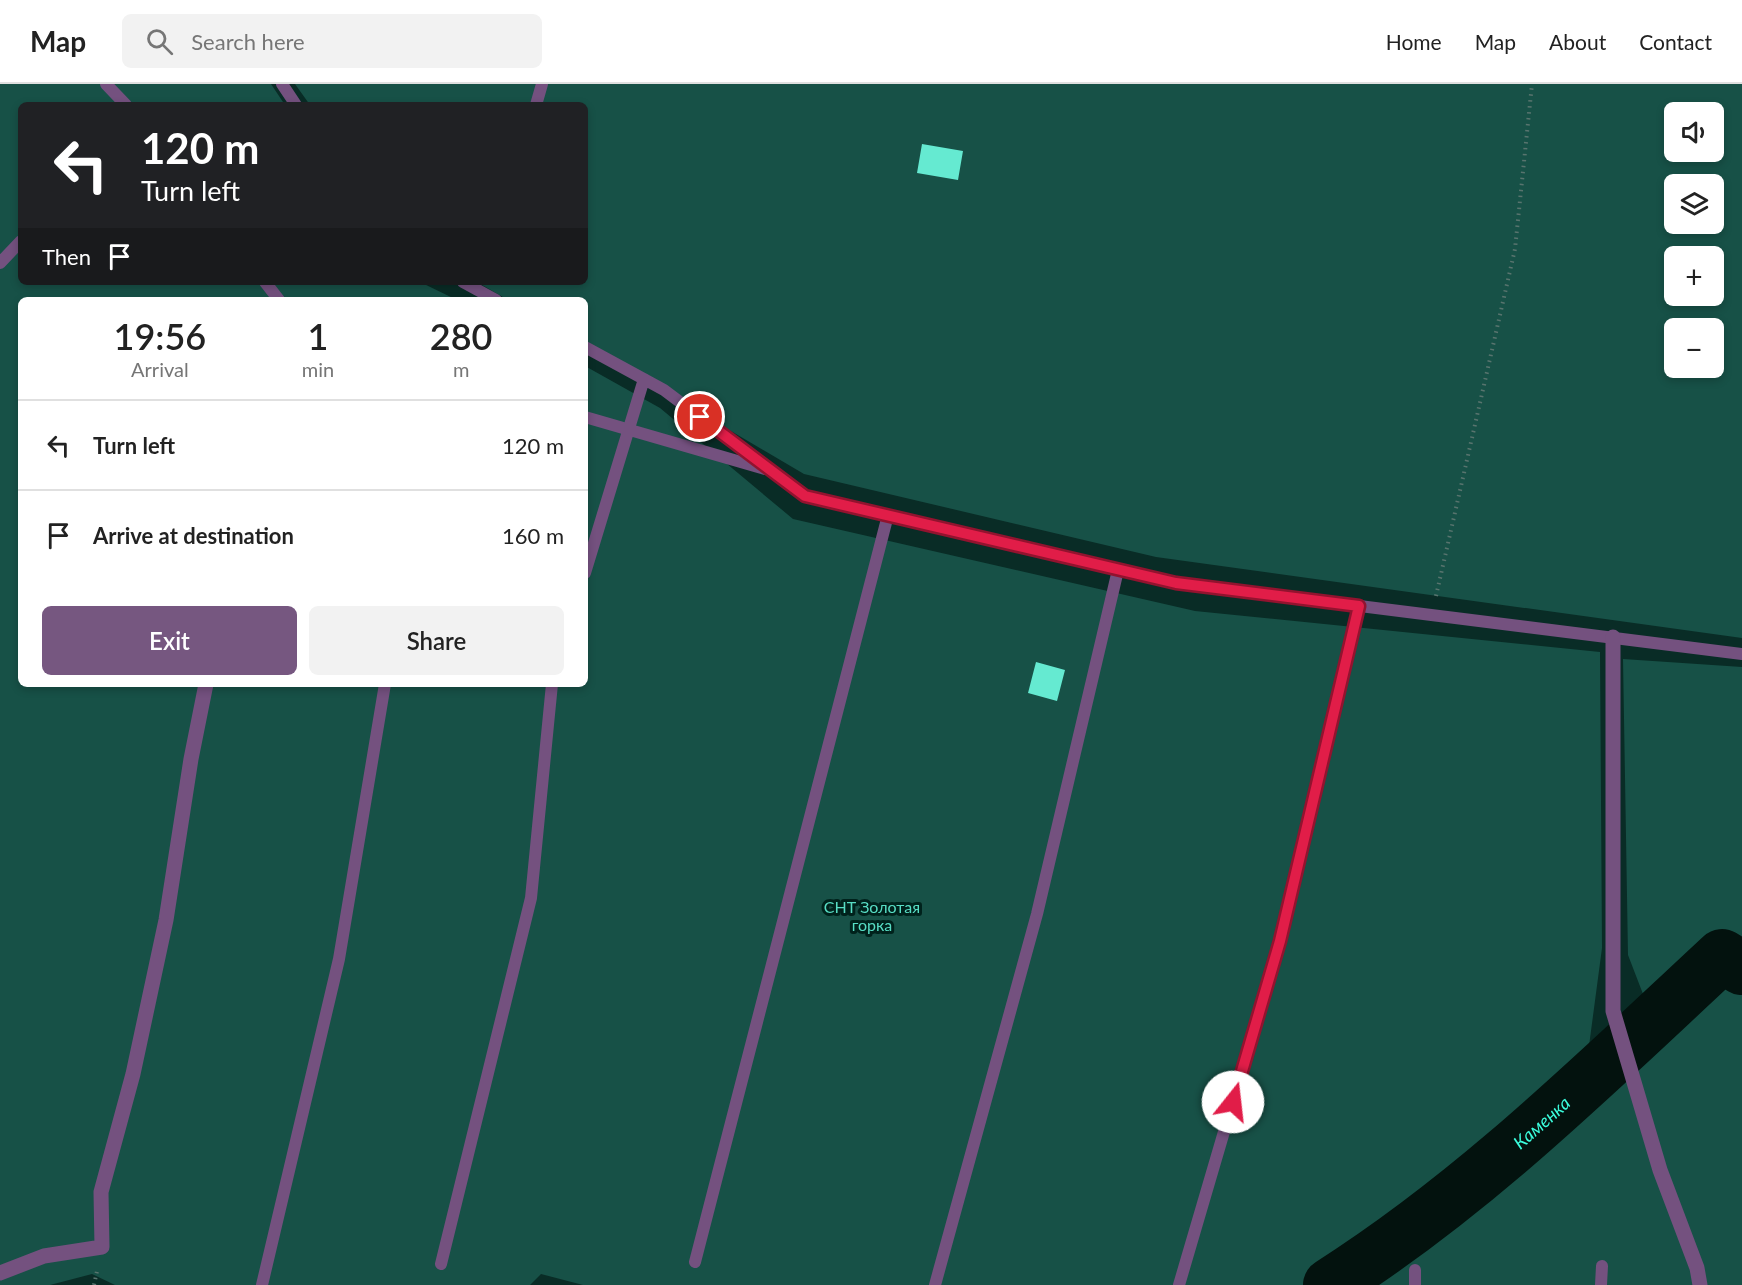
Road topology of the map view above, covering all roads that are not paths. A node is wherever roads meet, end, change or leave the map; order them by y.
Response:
1 (106, 84) edge
2 (282, 84) edge
3 (542, 84) edge
4 (123, 102) edge
5 (294, 102) edge
6 (537, 102) edge
7 (18, 244) edge
8 (0, 263) edge
9 (267, 285) edge
10 (470, 285) edge
11 (489, 294) edge
12 (277, 297) edge
13 (588, 349) edge
14 (644, 379) junction
15 (588, 418) edge
16 (628, 430) junction
17 (772, 471) junction
18 (888, 515) junction
19 (588, 563) edge
20 (1118, 570) junction
21 (1359, 606) junction
22 (1613, 637) junction
23 (1742, 654) edge
24 (205, 687) edge
25 (384, 687) edge
26 (552, 687) edge
27 (694, 1262) dead end
28 (441, 1264) dead end
29 (1602, 1266) dead end
30 (1414, 1270) dead end
31 (0, 1273) edge
32 (262, 1285) edge
33 (935, 1285) edge
34 (1179, 1285) edge
35 (1415, 1285) edge
36 (1602, 1285) edge
37 (1700, 1285) edge

1 - 4 lane
2 - 5 lane
3 - 6 lane
7 - 8 lane
9 - 12 lane
10 - 11 lane
13 - 14 lane
14 - 16 lane
14 - 17 lane
15 - 16 lane
16 - 17 lane
16 - 19 lane
17 - 18 lane
18 - 20 lane
18 - 27 lane
20 - 21 lane
20 - 33 lane
21 - 22 lane
21 - 34 lane
22 - 23 lane
22 - 37 street
24 - 31 street
25 - 32 lane
26 - 28 lane
29 - 36 lane
30 - 35 lane

